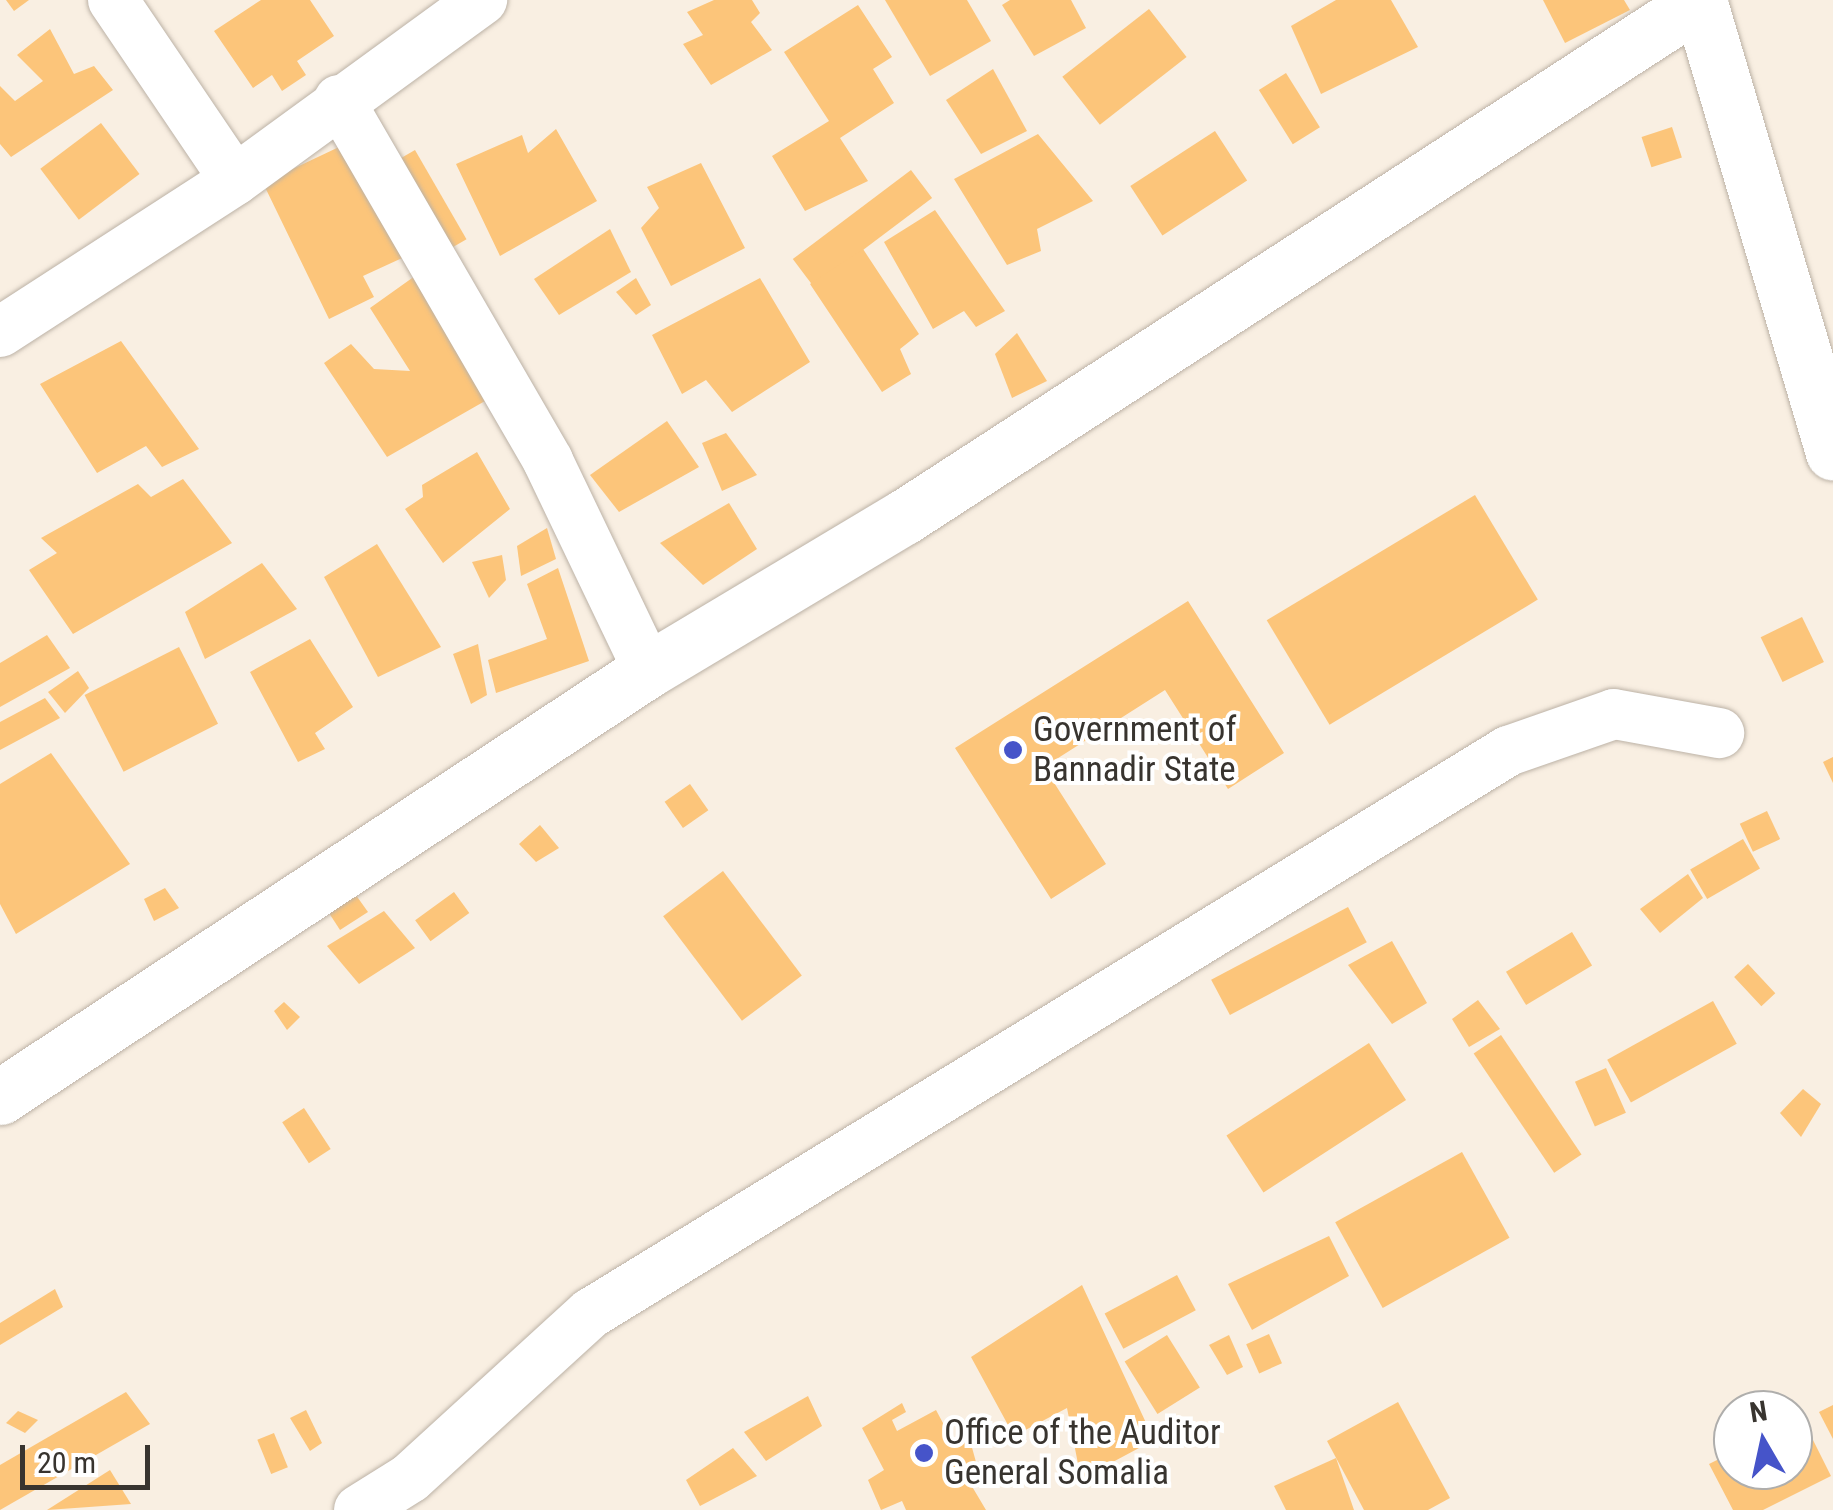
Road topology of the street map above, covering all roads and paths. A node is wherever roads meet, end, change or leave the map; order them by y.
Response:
1 (112, 0) edge
2 (482, 0) edge
3 (1699, 0) edge
4 (339, 100) junction
5 (235, 180) junction
6 (0, 332) edge
7 (1833, 453) edge
8 (648, 670) junction
9 (1719, 734) dead end
10 (0, 1097) edge
11 (358, 1510) edge

1 - 5 street
2 - 4 street
3 - 7 street
3 - 8 street
4 - 5 street
4 - 8 street
5 - 6 street
8 - 10 street
9 - 11 street

